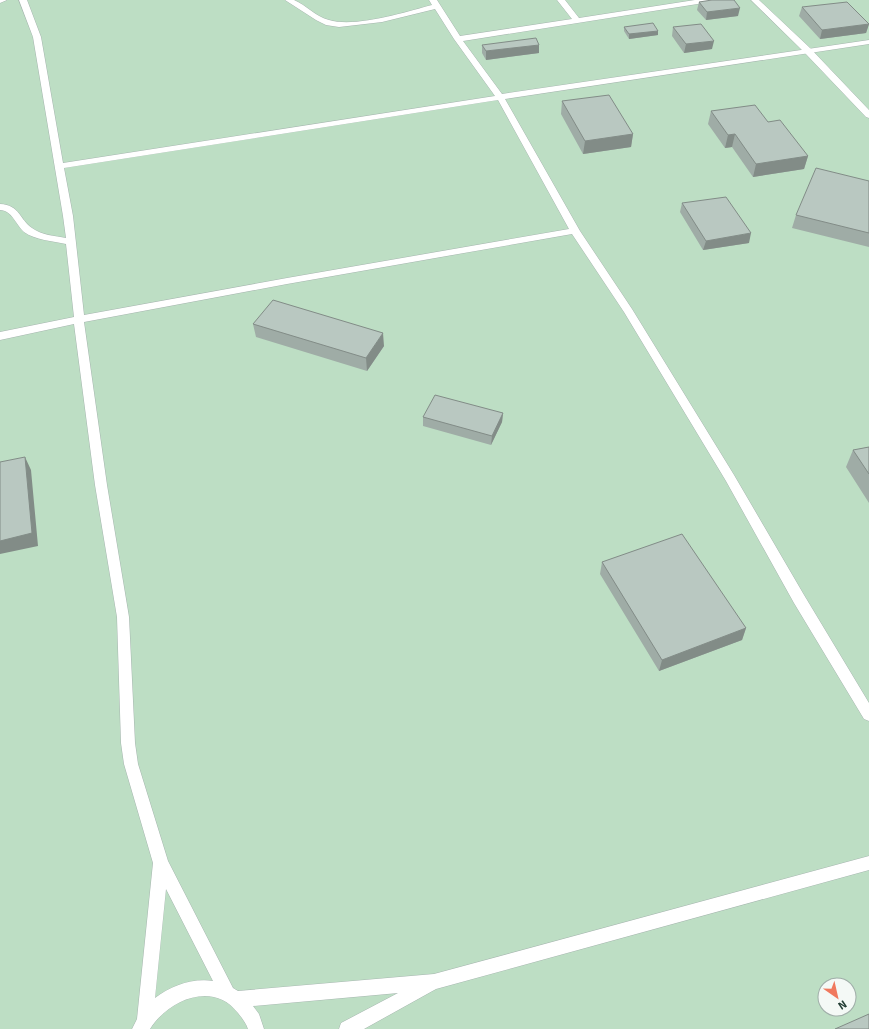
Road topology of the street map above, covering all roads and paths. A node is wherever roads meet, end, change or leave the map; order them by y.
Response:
1 (23, 0) edge
2 (289, 0) edge
3 (561, 0) edge
4 (710, 0) edge
5 (755, 0) edge
6 (435, 3) edge
7 (577, 21) junction
8 (458, 39) junction
9 (869, 42) edge
10 (807, 50) junction
11 (500, 97) junction
12 (869, 115) edge
13 (60, 166) junction
14 (0, 206) edge
15 (575, 231) junction
16 (70, 242) junction
17 (79, 320) junction
18 (0, 336) edge
19 (869, 715) edge
20 (161, 863) junction
21 (869, 863) edge
22 (434, 982) junction
23 (233, 996) junction
24 (143, 1025) edge
25 (256, 1029) edge
26 (347, 1029) edge

1 - 13 street
2 - 6 street
3 - 7 street
4 - 7 street
5 - 10 street
6 - 8 street
7 - 8 street
8 - 11 street
9 - 10 street
10 - 11 street
10 - 12 street
11 - 13 street
11 - 15 street
13 - 16 street
14 - 16 street
15 - 17 street
15 - 19 street
16 - 17 street
17 - 18 street
17 - 20 street
20 - 23 street
20 - 24 street
21 - 22 street
22 - 23 street
22 - 26 street
23 - 24 street
23 - 25 street

